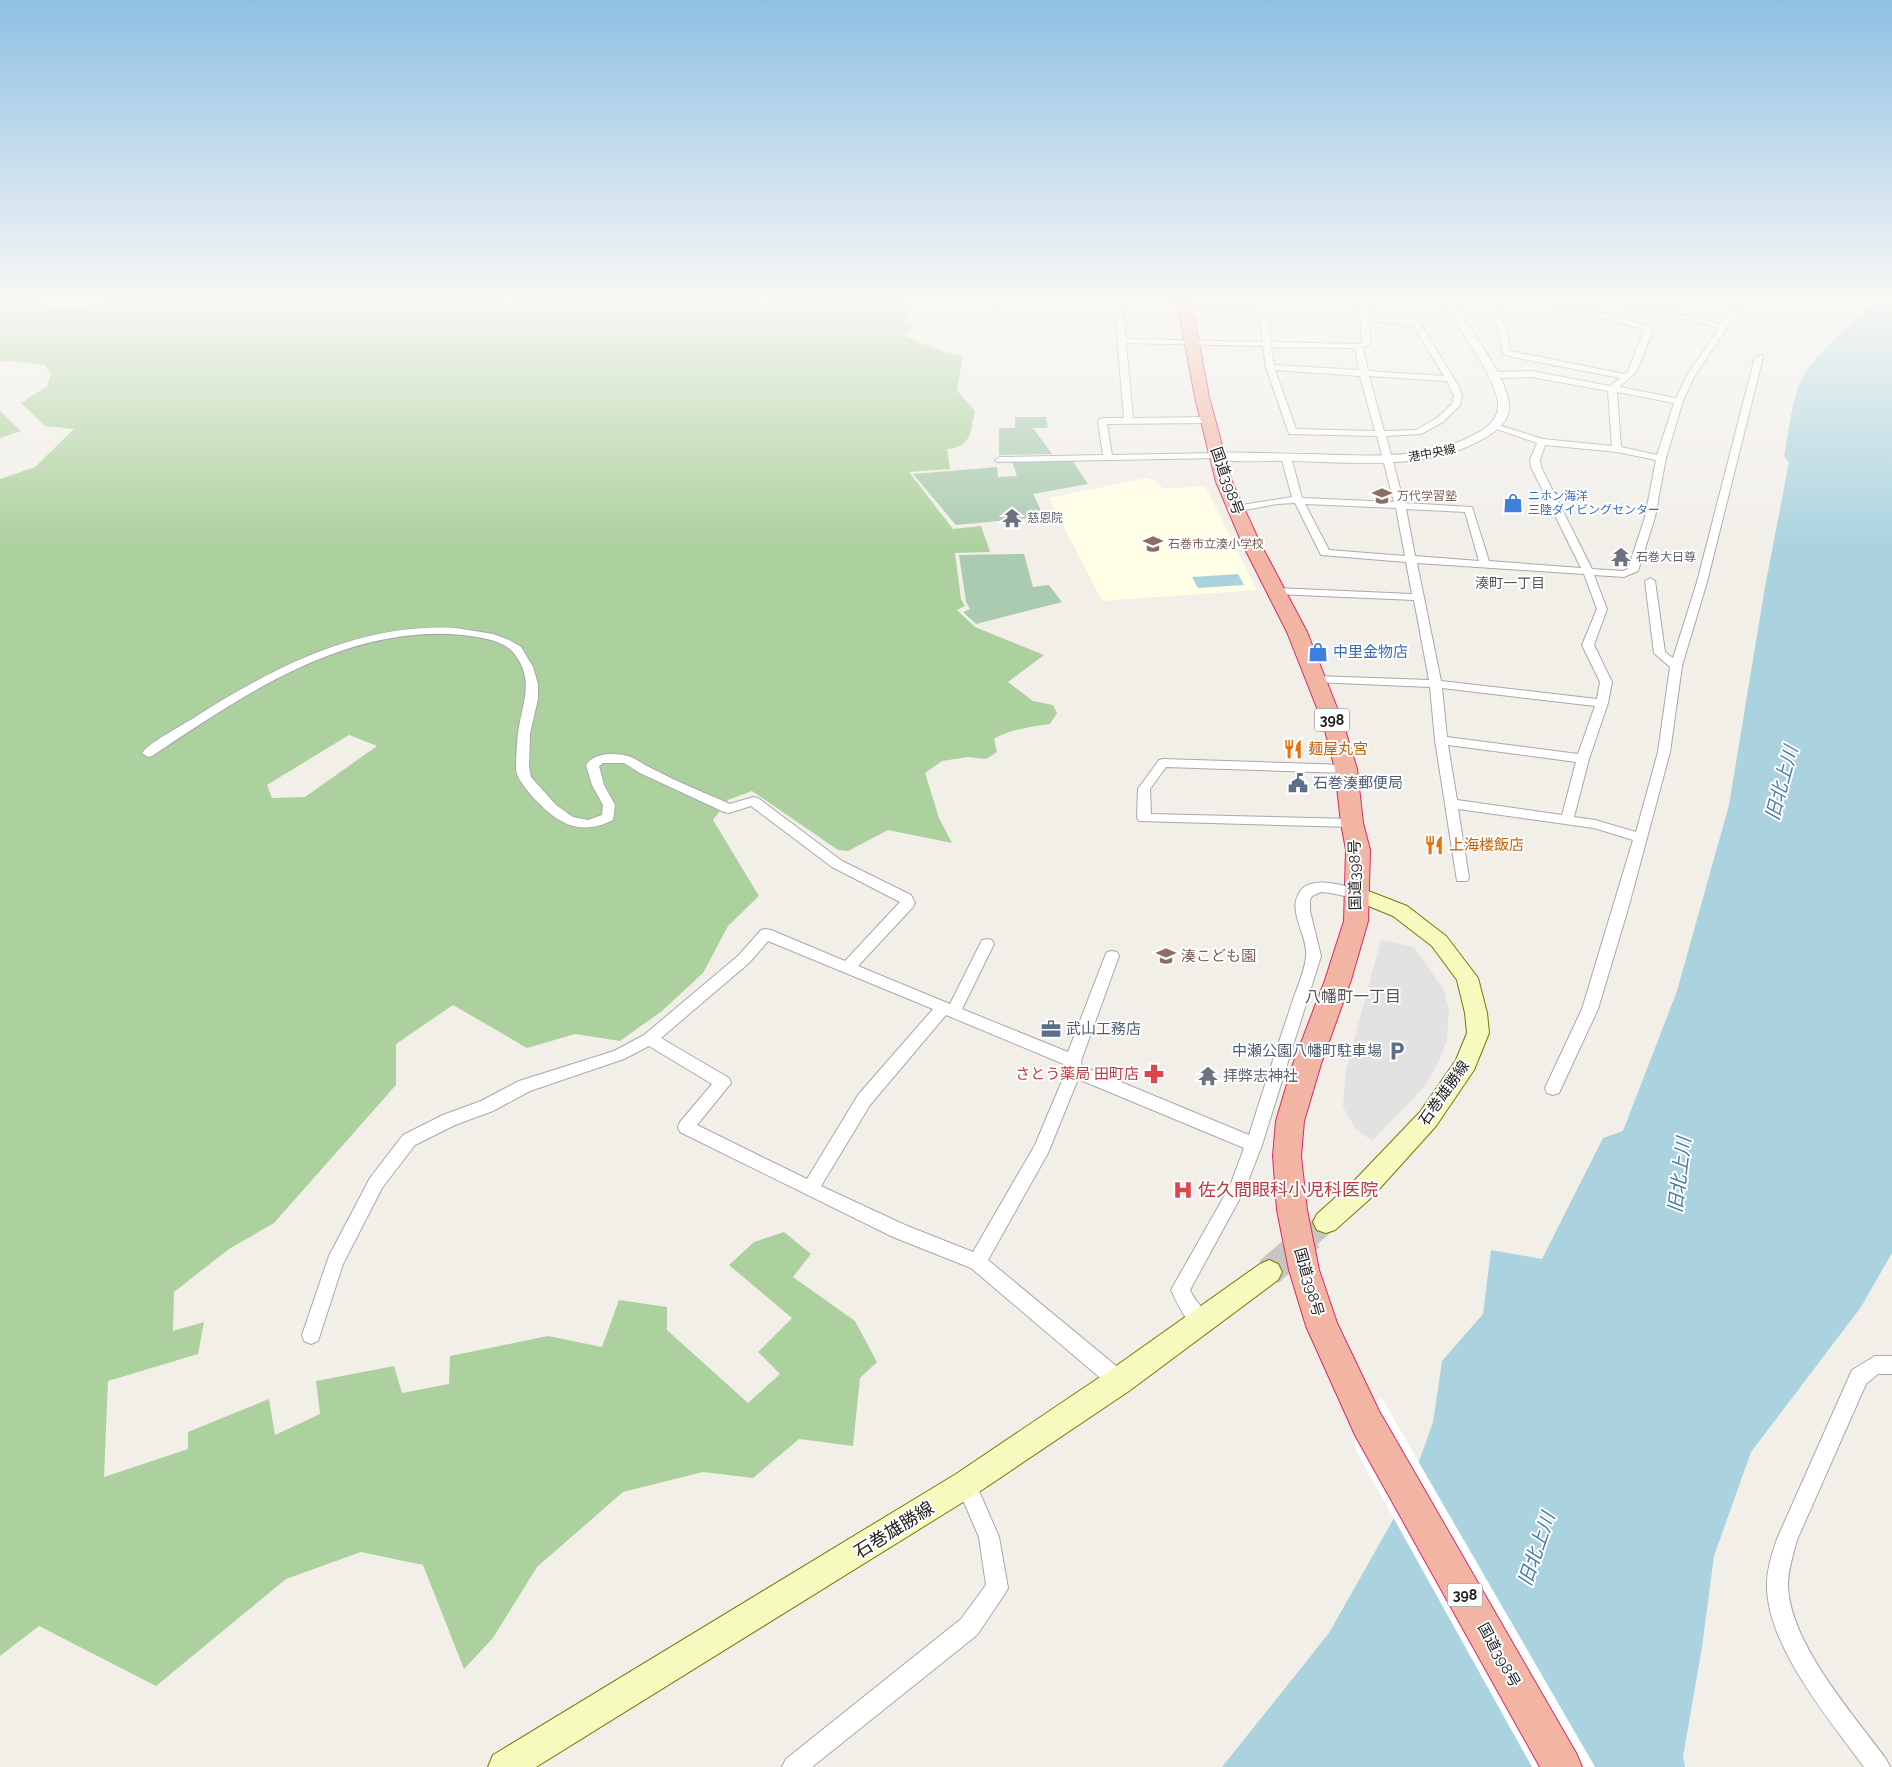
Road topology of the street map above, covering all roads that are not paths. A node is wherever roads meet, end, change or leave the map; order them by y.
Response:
1 (1126, 381) edge
2 (1200, 381) edge
3 (1275, 381) edge
4 (1366, 381) edge
5 (1451, 381) edge
6 (1496, 381) edge
7 (1571, 381) edge
8 (1621, 381) edge
9 (1688, 381) edge
10 (1753, 381) edge
11 (1612, 389) junction
12 (1679, 401) junction
13 (1129, 420) junction
14 (1208, 420) junction
15 (1495, 427) junction
16 (1382, 434) junction
17 (1542, 442) junction
18 (1617, 449) junction
19 (1216, 456) junction
20 (1108, 457) junction
21 (1286, 457) junction
22 (1661, 458) junction
23 (1000, 460) dead end
24 (1389, 460) junction
25 (1298, 500) junction
26 (1400, 504) junction
27 (1235, 509) junction
28 (1410, 560) junction
29 (1485, 565) junction
30 (1588, 572) junction
31 (1650, 581) dead end
32 (1276, 591) junction
33 (1417, 597) junction
34 (1676, 666) junction
35 (1316, 679) junction
36 (1436, 684) junction
37 (1602, 703) junction
38 (1441, 740) junction
39 (148, 753) dead end
40 (1583, 759) junction
41 (1346, 769) junction
42 (1452, 804) junction
43 (1567, 820) junction
44 (1352, 823) junction
45 (1641, 838) junction
46 (1462, 878) dead end
47 (1358, 894) junction
48 (987, 944) dead end
49 (1112, 956) dead end
50 (847, 968) junction
51 (948, 1010) junction
52 (648, 1039) junction
53 (1073, 1065) junction
54 (1553, 1088) dead end
55 (1254, 1145) junction
56 (810, 1190) junction
57 (1326, 1222) tunnel mouth
58 (978, 1262) junction
59 (1269, 1272) tunnel mouth
60 (1202, 1322) junction
61 (311, 1335) dead end
62 (1892, 1365) edge
63 (1119, 1381) junction
64 (966, 1484) junction
65 (505, 1767) edge
66 (794, 1767) edge
67 (1562, 1767) edge
68 (1878, 1767) edge

1 - 13 street
2 - 14 highway, 国道398号 / 398
3 - 16 street
4 - 16 street
5 - 16 street
6 - 15 street
7 - 11 street
8 - 11 street
9 - 12 street
10 - 34 street
11 - 12 street
11 - 18 street
12 - 22 street
13 - 14 street
13 - 20 street
14 - 19 highway, 国道398号 / 398
15 - 17 street
15 - 24 street, 港中央線
16 - 24 street
17 - 18 street
17 - 30 street
18 - 22 street
19 - 20 street
19 - 21 street, 港中央線
19 - 27 highway, 国道398号 / 398
20 - 23 street
21 - 24 street, 港中央線
21 - 25 street
22 - 30 street
24 - 26 street
25 - 26 street
25 - 27 street
25 - 28 street
26 - 28 street
26 - 29 street
27 - 32 highway, 国道398号 / 398
28 - 29 street
28 - 33 street
29 - 30 street
30 - 37 street
31 - 34 street
32 - 33 street
32 - 35 highway, 国道398号 / 398
33 - 36 street
34 - 45 street
35 - 36 street
35 - 41 highway, 国道398号 / 398
36 - 37 street
36 - 38 street
37 - 40 street
38 - 40 street
38 - 42 street
39 - 50 street
40 - 43 street
41 - 44 highway, 国道398号 / 398
41 - 44 street
42 - 43 street
42 - 46 street
43 - 45 street
44 - 47 highway, 国道398号 / 398
45 - 54 street
47 - 55 street
47 - 57 main road, 石巻雄勝線
47 - 67 highway, 国道398号 / 398
48 - 51 street
49 - 53 street
50 - 51 street
50 - 52 street
51 - 53 street
51 - 56 street
52 - 56 street
52 - 61 street
53 - 55 street
53 - 58 street
55 - 60 street
56 - 58 street
58 - 63 street
59 - 60 main road, 石巻雄勝線
60 - 63 main road, 石巻雄勝線
62 - 68 street
63 - 64 main road, 石巻雄勝線
64 - 65 main road, 石巻雄勝線
64 - 66 street

